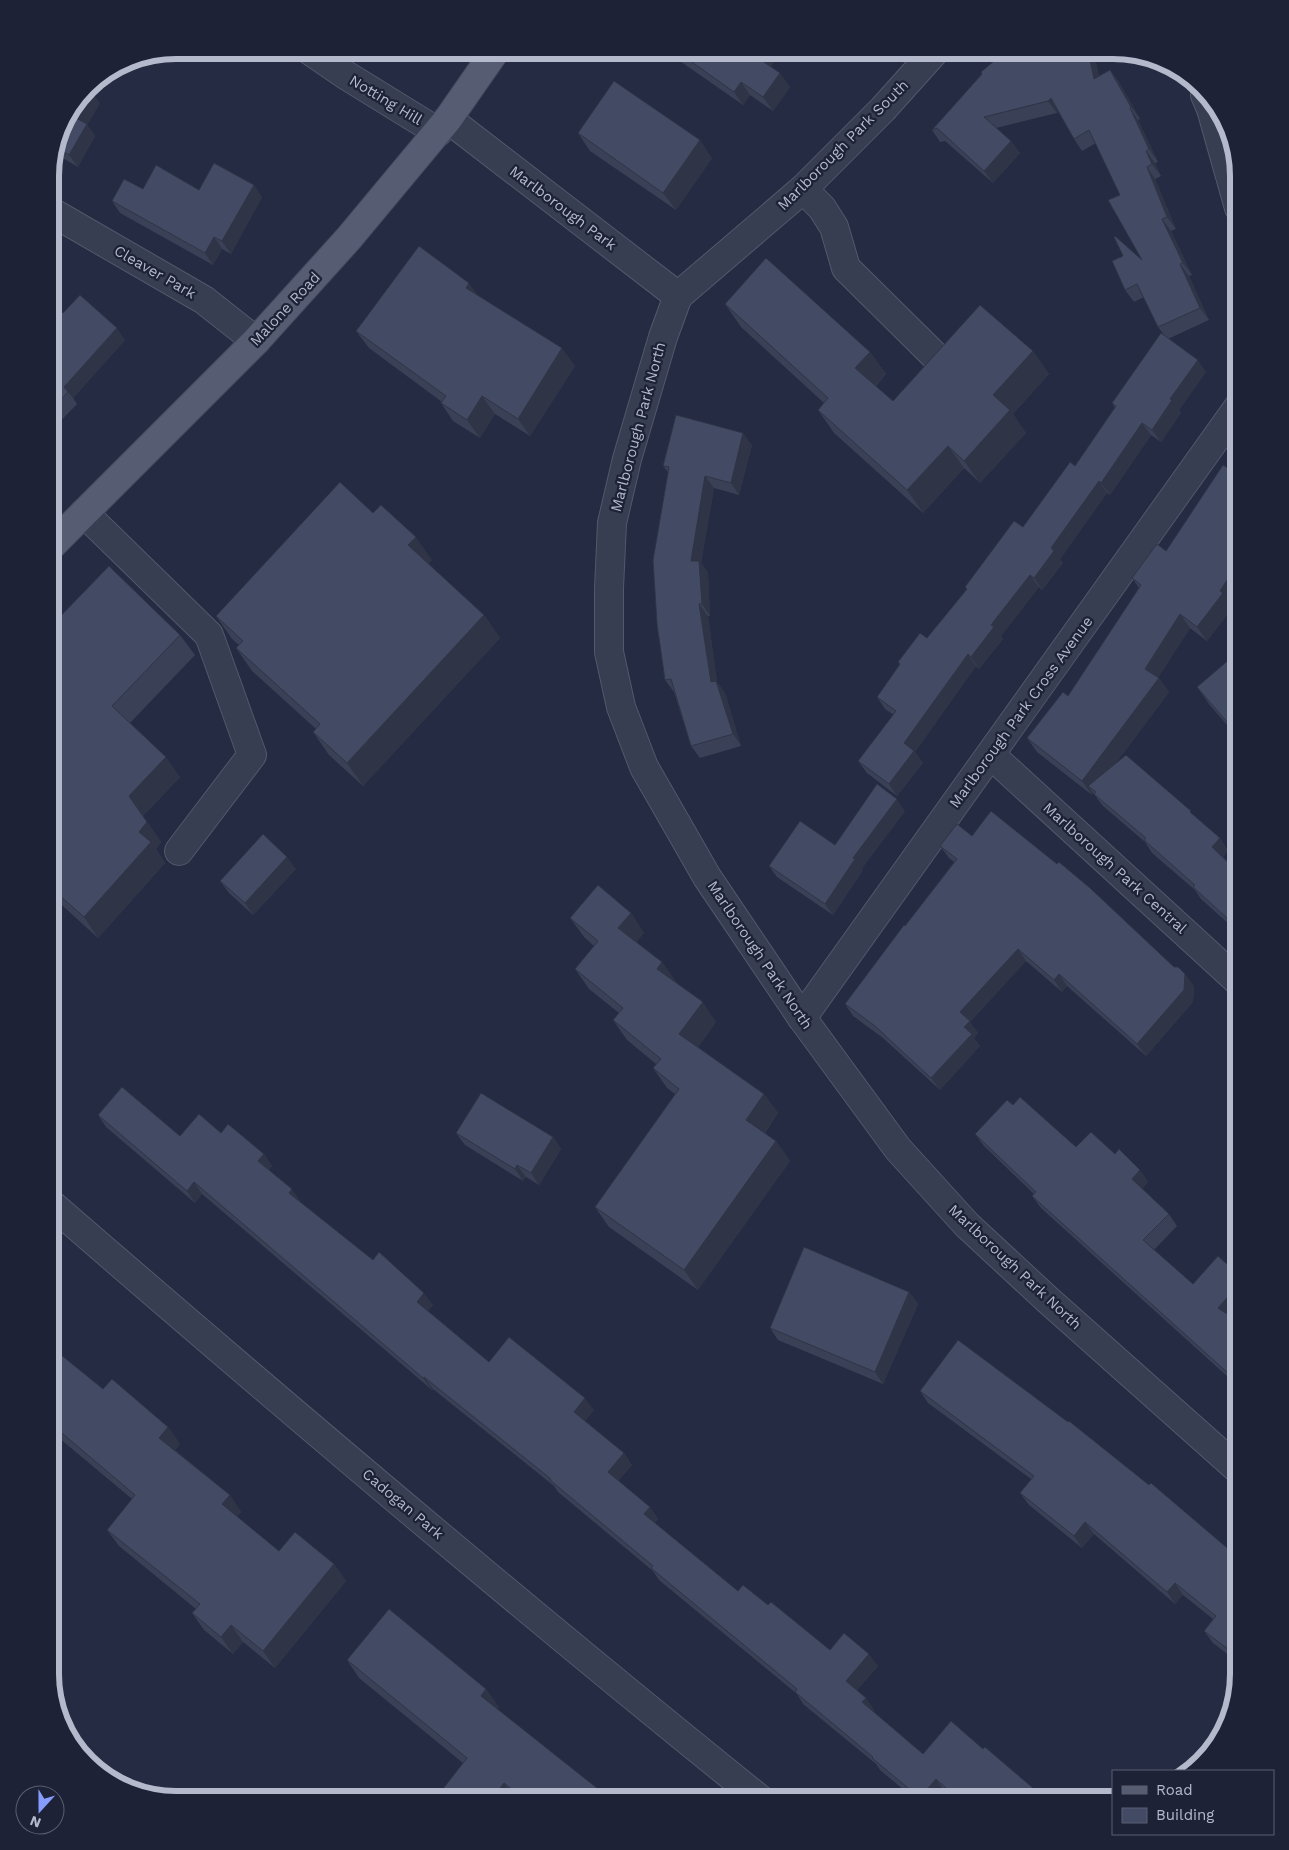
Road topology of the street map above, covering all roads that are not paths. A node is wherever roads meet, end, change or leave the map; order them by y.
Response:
1 (322, 59) edge
2 (490, 59) edge
3 (928, 59) edge
4 (1212, 113) edge
5 (443, 125) junction
6 (1230, 172) edge
7 (803, 189) junction
8 (59, 216) edge
9 (678, 296) junction
10 (256, 341) junction
11 (938, 359) edge
12 (1230, 419) edge
13 (84, 513) junction
14 (59, 538) edge
15 (991, 755) junction
16 (179, 851) dead end
17 (1230, 974) edge
18 (802, 1018) junction
19 (59, 1211) edge
20 (1230, 1462) edge
21 (750, 1791) edge

1 - 5 street, Notting Hill
2 - 5 main road, Malone Road
3 - 7 street, Marlborough Park South
4 - 6 street
5 - 9 street, Marlborough Park
5 - 10 main road, Malone Road
7 - 9 street, Marlborough Park South
7 - 11 street
8 - 10 street, Cleaver Park
9 - 18 street, Marlborough Park North
10 - 13 main road, Malone Road
12 - 15 street, Marlborough Park Cross Avenue
13 - 14 main road, Malone Road
13 - 16 street
15 - 17 street, Marlborough Park Central
15 - 18 street, Marlborough Park Cross Avenue
18 - 20 street, Marlborough Park North
19 - 21 street, Cadogan Park

